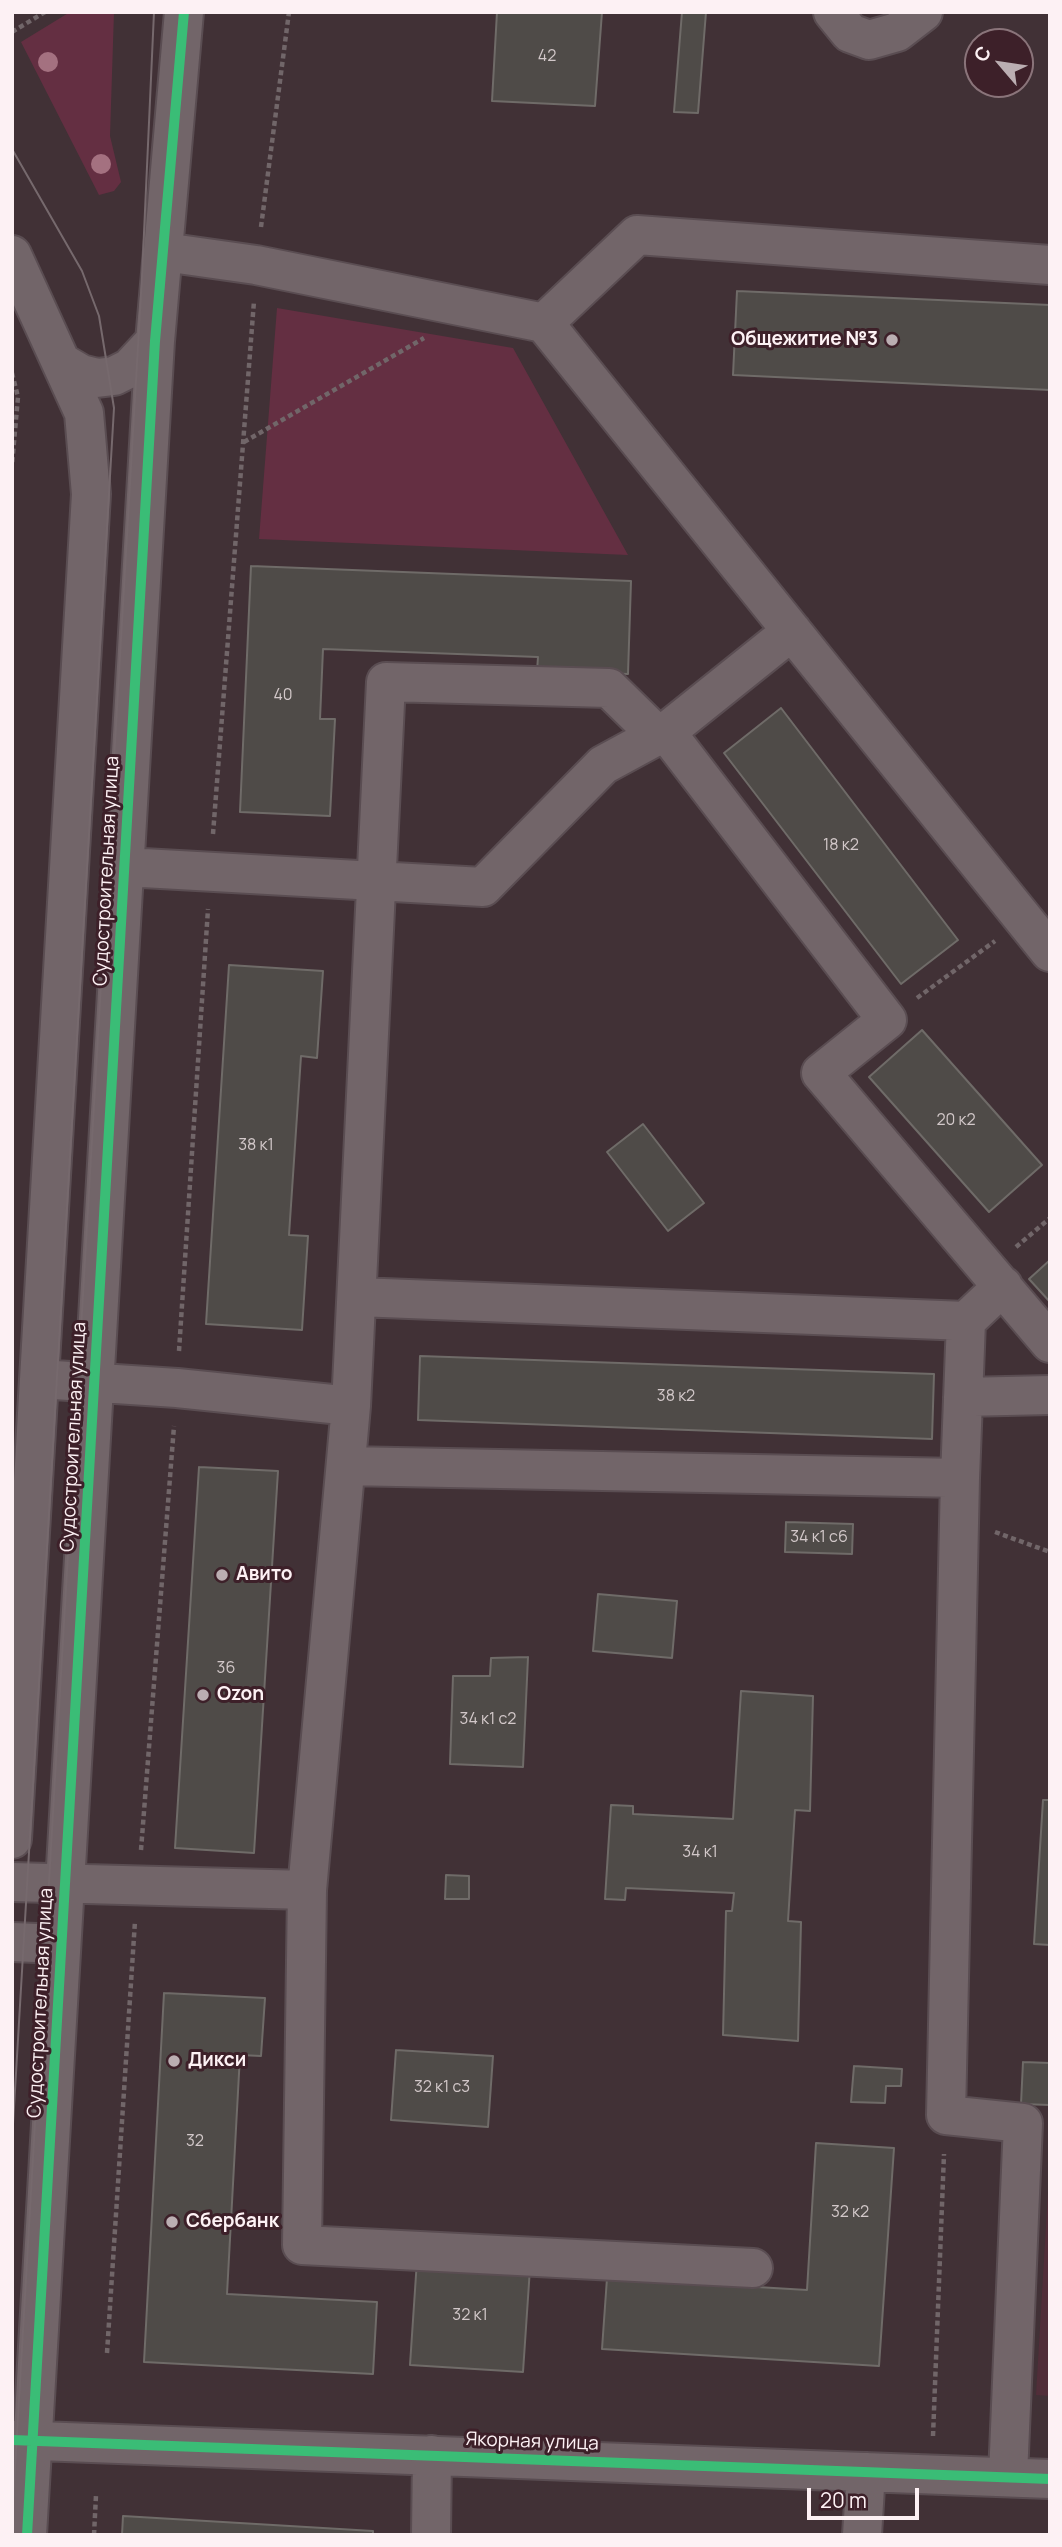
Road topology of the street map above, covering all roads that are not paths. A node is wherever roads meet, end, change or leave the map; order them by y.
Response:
1 (184, 12) edge
2 (192, 12) edge
3 (833, 12) edge
4 (923, 12) edge
5 (179, 65) junction
6 (164, 252) junction
7 (12, 255) edge
8 (1050, 265) edge
9 (544, 323) junction
10 (155, 341) junction
11 (64, 364) junction
12 (792, 632) junction
13 (665, 731) junction
14 (125, 867) junction
15 (376, 881) junction
16 (1050, 952) edge
17 (1003, 1286) junction
18 (358, 1297) junction
19 (28, 1310) edge
20 (98, 1314) junction
21 (966, 1321) junction
22 (1050, 1343) edge
23 (39, 1379) junction
24 (94, 1382) junction
25 (1050, 1395) edge
26 (963, 1397) junction
27 (351, 1406) junction
28 (346, 1466) junction
29 (960, 1478) junction
30 (12, 1839) edge
31 (12, 1882) edge
32 (65, 1884) junction
33 (307, 1890) junction
34 (12, 1942) edge
35 (61, 1944) junction
36 (753, 2268) dead end
37 (22, 2440) edge
38 (432, 2455) junction
39 (866, 2472) junction
40 (1008, 2476) junction
41 (1050, 2479) edge
42 (27, 2535) edge
43 (431, 2535) edge
44 (862, 2535) edge

1 - 5 street
2 - 5 street
3 - 4 street
5 - 6 street, Судостроительная улица
6 - 9 street
6 - 10 street, Судостроительная улица
7 - 11 street, Судостроительная улица
8 - 9 street
9 - 12 street
10 - 11 street
10 - 14 street, Судостроительная улица
11 - 19 street, Судостроительная улица
12 - 13 street
12 - 16 street
13 - 15 street
13 - 15 street
13 - 17 street
14 - 15 street
14 - 20 street, Судостроительная улица
15 - 18 street
17 - 21 street
17 - 22 street
18 - 21 street
18 - 27 street
19 - 20 street
19 - 23 street, Судостроительная улица
20 - 24 street, Судостроительная улица
21 - 26 street
23 - 24 street
23 - 30 street, Судостроительная улица
24 - 27 street
24 - 32 street, Судостроительная улица
25 - 26 street
26 - 29 street
27 - 28 street
28 - 29 street
28 - 33 street
29 - 40 street
31 - 32 street
32 - 33 street
32 - 35 street, Судостроительная улица
33 - 36 street
34 - 35 street
35 - 37 street, Судостроительная улица
37 - 38 street, Якорная улица
37 - 42 street, Судостроительная улица
38 - 39 street, Якорная улица
38 - 43 street
39 - 40 street, Якорная улица
39 - 44 street
40 - 41 street, Якорная улица

